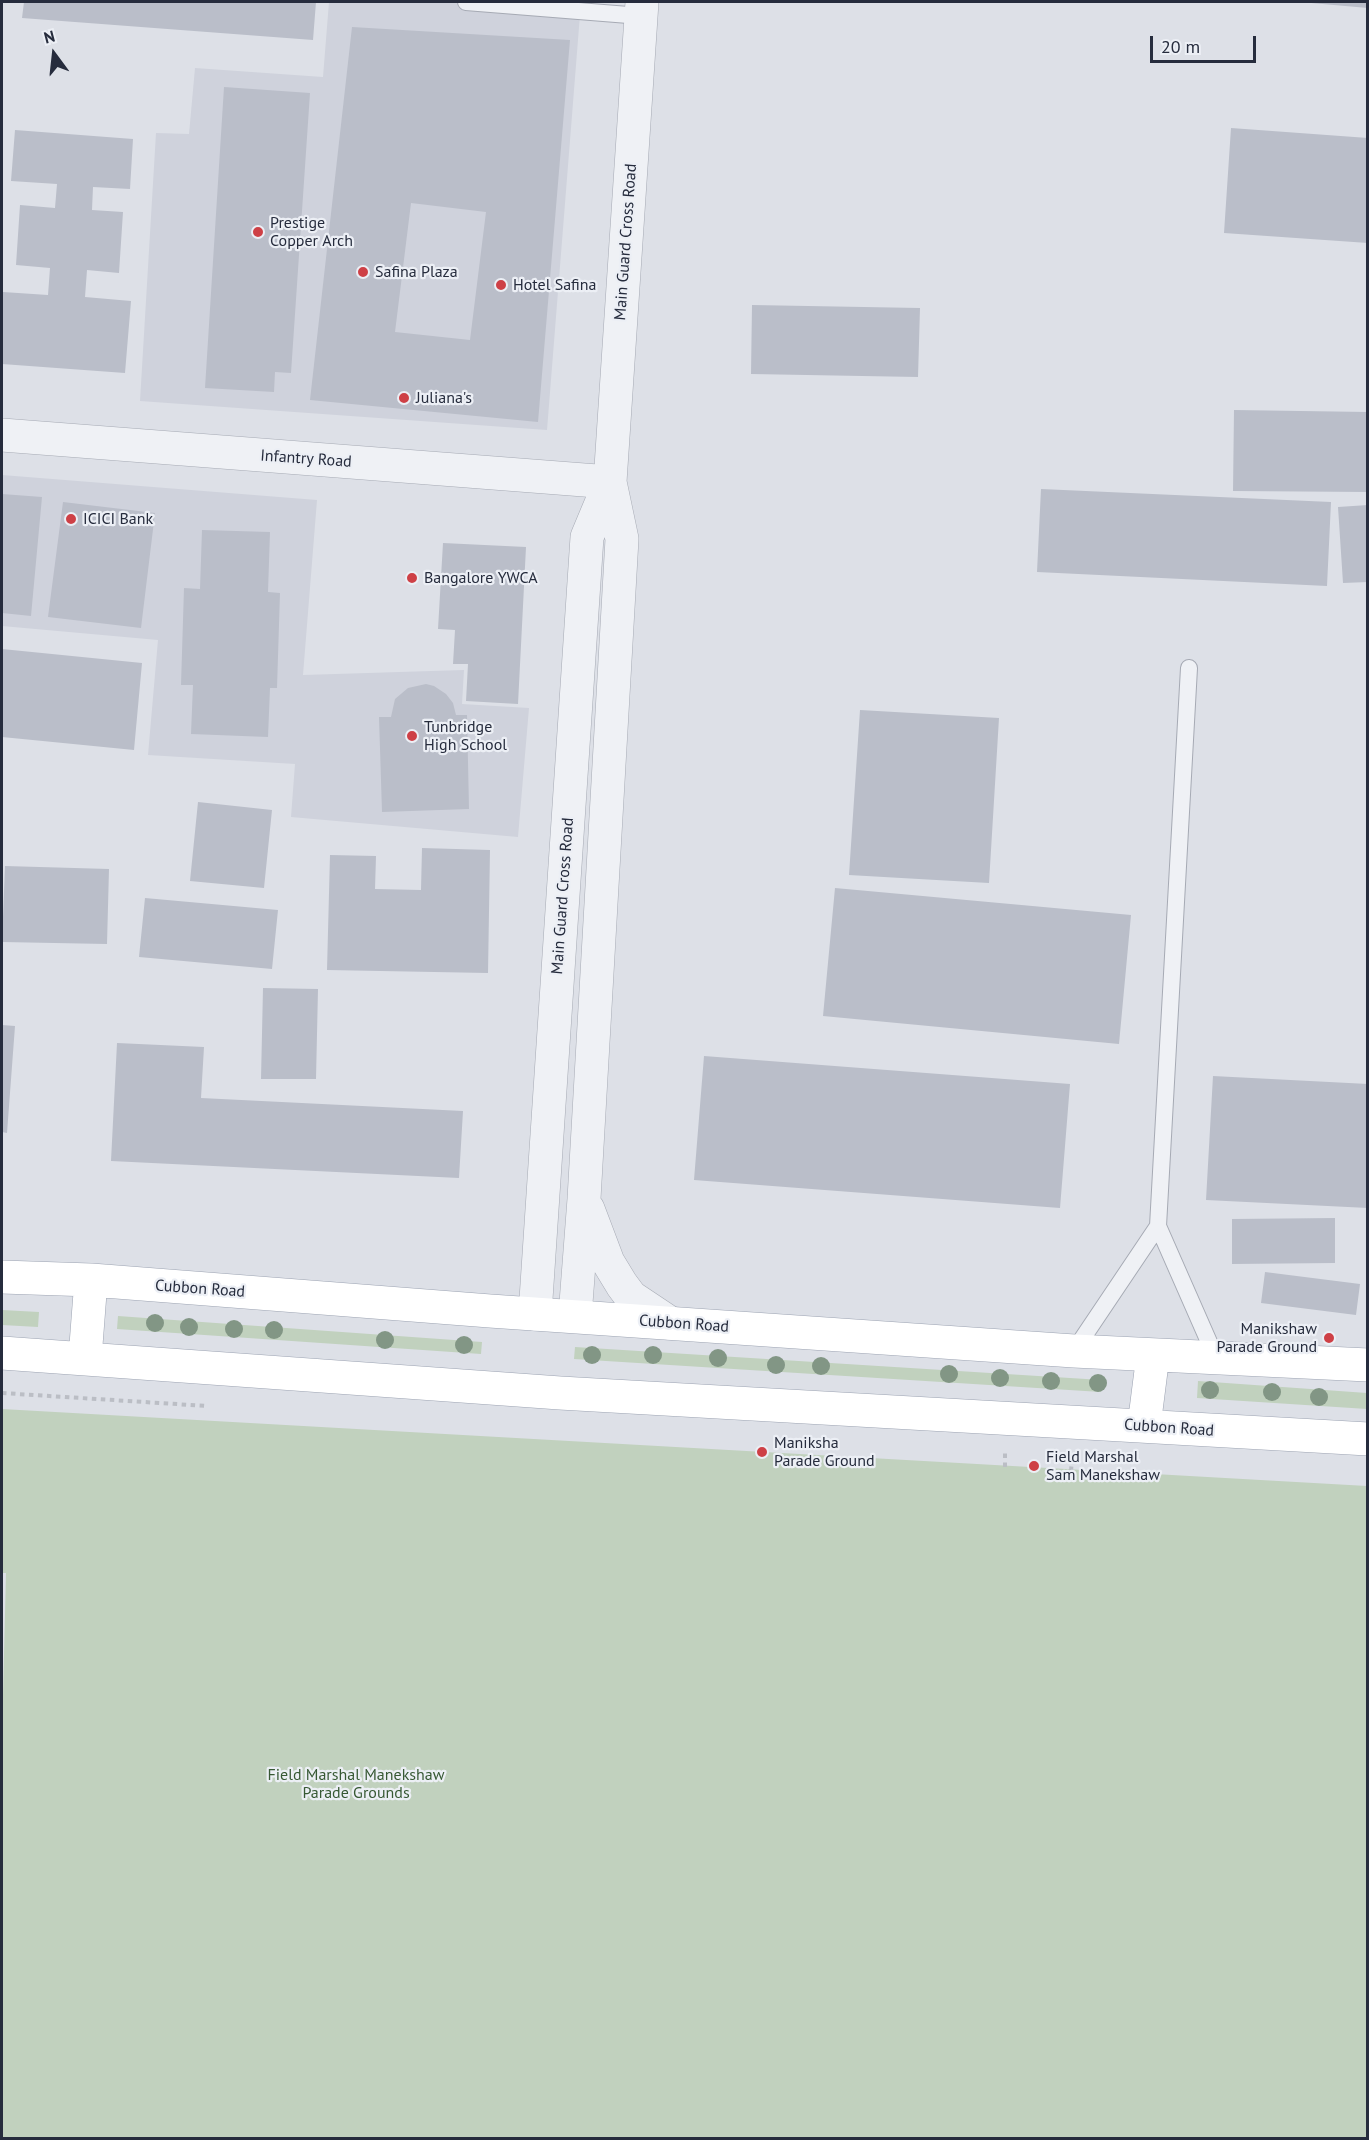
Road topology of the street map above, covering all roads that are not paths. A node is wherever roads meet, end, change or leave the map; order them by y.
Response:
1 (466, 2) edge
2 (642, 8) edge
3 (2, 435) edge
4 (610, 482) junction
5 (1189, 668) dead end
6 (585, 1198) junction
7 (1158, 1226) junction
8 (2, 1277) edge
9 (92, 1280) junction
10 (535, 1314) junction
11 (575, 1316) junction
12 (670, 1323) junction
13 (1074, 1351) junction
14 (2, 1353) edge
15 (1153, 1355) junction
16 (85, 1358) junction
17 (1216, 1358) junction
18 (1368, 1365) edge
19 (1144, 1426) junction
20 (1368, 1439) edge

1 - 2 lane
2 - 4 street, Main Guard Cross Road
3 - 4 street, Infantry Road
4 - 6 street, Main Guard Cross Road
4 - 10 street, Main Guard Cross Road
5 - 7 lane
6 - 11 street, Main Guard Cross Road
6 - 12 street
7 - 13 lane
7 - 17 lane
8 - 9 main road, Cubbon Road
9 - 10 main road, Cubbon Road
9 - 16 main road
10 - 11 main road, Cubbon Road
11 - 12 main road, Cubbon Road
12 - 13 main road, Cubbon Road
13 - 15 main road, Cubbon Road
14 - 16 main road, Cubbon Road
15 - 17 main road, Cubbon Road
15 - 19 main road
16 - 19 main road, Cubbon Road
17 - 18 main road, Cubbon Road
19 - 20 main road, Cubbon Road

